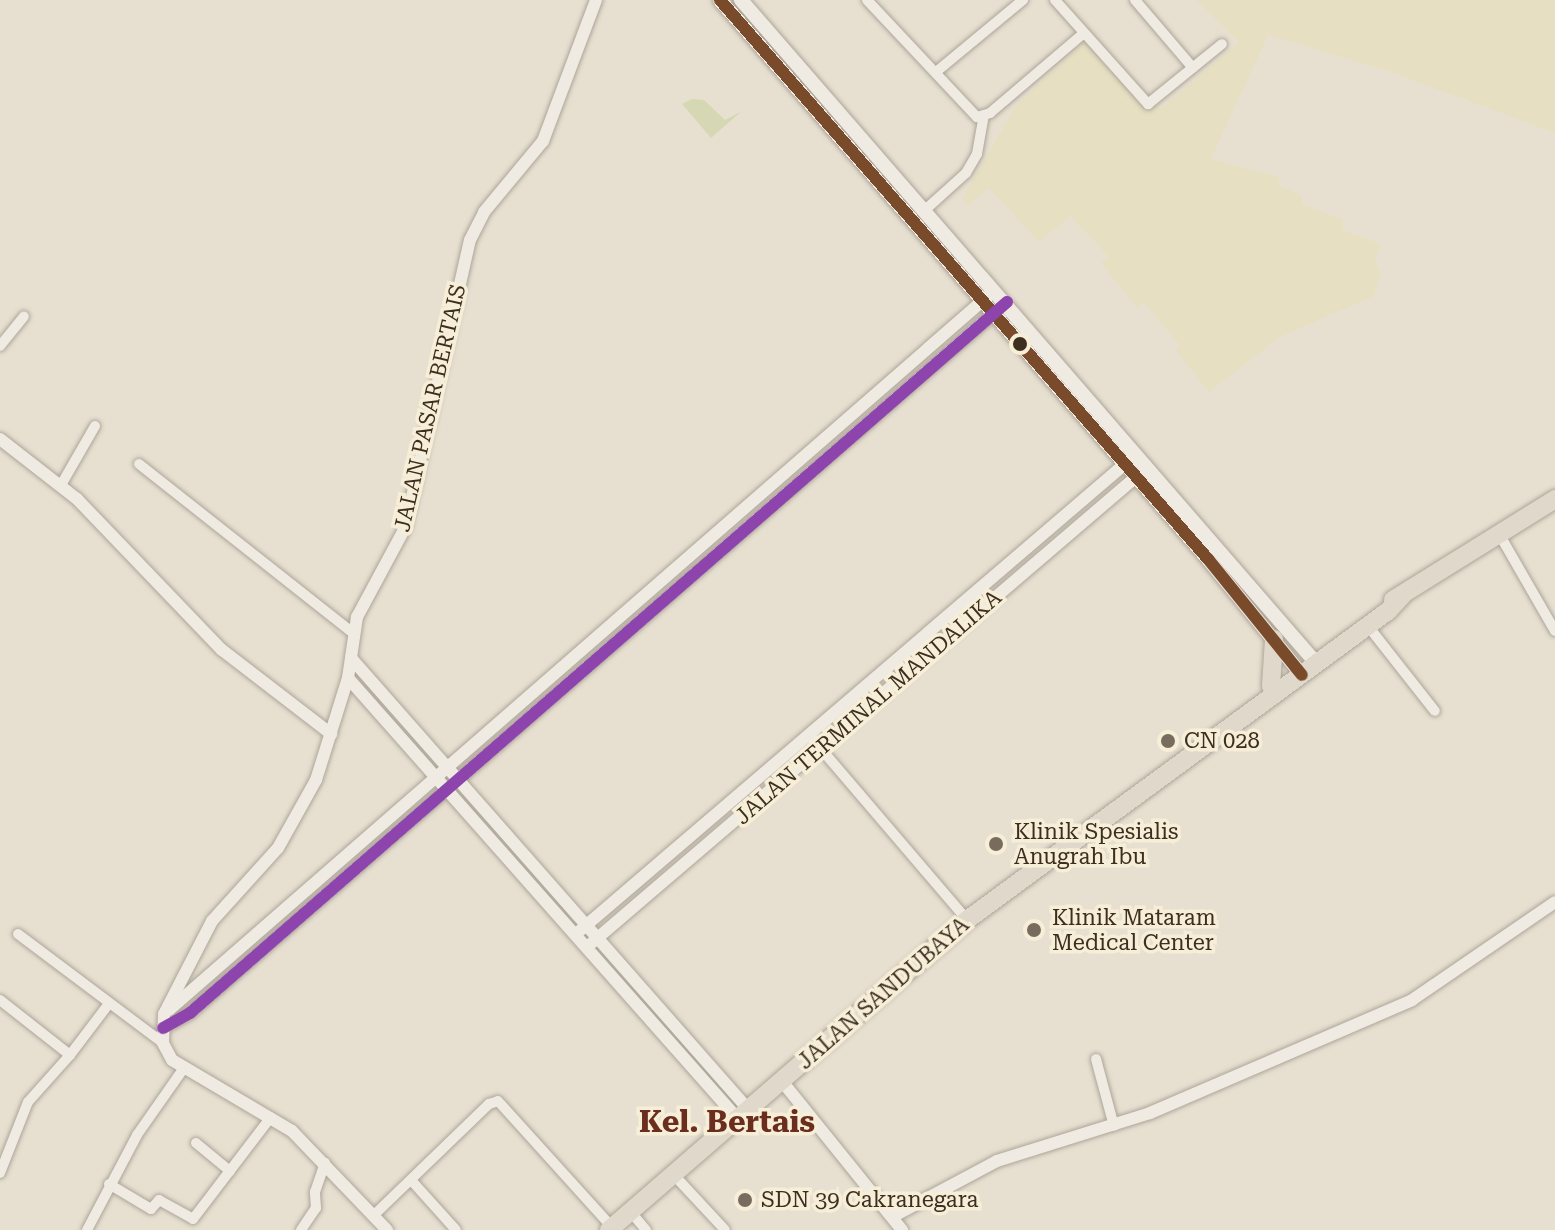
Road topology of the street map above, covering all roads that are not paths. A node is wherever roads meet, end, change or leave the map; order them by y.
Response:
1 (596, 0) edge
2 (720, 0) edge
3 (741, 0) edge
4 (1023, 0) edge
5 (1055, 0) edge
6 (1135, 0) edge
7 (872, 2) edge
8 (1084, 33) junction
9 (1222, 44) dead end
10 (1193, 68) junction
11 (936, 72) junction
12 (798, 79) junction
13 (984, 116) junction
14 (925, 210) junction
15 (995, 289) junction
16 (983, 300) junction
17 (1007, 302) junction
18 (994, 313) junction
19 (24, 316) dead end
20 (0, 346) edge
21 (95, 426) dead end
22 (0, 439) edge
23 (1131, 458) junction
24 (139, 464) dead end
25 (1143, 472) junction
26 (61, 485) junction
27 (1555, 499) edge
28 (1497, 530) junction
29 (1402, 596) junction
30 (1368, 626) junction
31 (1555, 631) edge
32 (353, 633) junction
33 (1274, 639) junction
34 (351, 658) junction
35 (1307, 666) junction
36 (348, 678) junction
37 (1271, 686) junction
38 (1435, 711) dead end
39 (331, 734) junction
40 (810, 736) junction
41 (820, 748) junction
42 (448, 763) junction
43 (1168, 769) junction
44 (436, 773) junction
45 (459, 775) junction
46 (446, 786) junction
47 (345, 855) junction
48 (355, 867) junction
49 (1555, 902) edge
50 (967, 920) junction
51 (581, 930) junction
52 (18, 934) dead end
53 (592, 944) junction
54 (0, 1000) edge
55 (108, 1005) junction
56 (164, 1014) junction
57 (163, 1028) junction
58 (163, 1043) junction
59 (70, 1055) junction
60 (1096, 1059) dead end
61 (184, 1068) junction
62 (781, 1080) junction
63 (742, 1114) junction
64 (271, 1117) junction
65 (1114, 1126) junction
66 (196, 1143) dead end
67 (325, 1163) junction
68 (230, 1171) junction
69 (0, 1173) edge
70 (673, 1174) junction
71 (411, 1180) junction
72 (109, 1184) junction
73 (630, 1211) junction
74 (374, 1215) junction
75 (892, 1217) junction
76 (610, 1228) edge
77 (87, 1230) edge
78 (301, 1230) edge
79 (387, 1230) edge
80 (456, 1230) edge
81 (646, 1230) edge
82 (725, 1230) edge
83 (902, 1230) edge

1 - 32 street, JALAN PASAR BERTAIS
2 - 12 main road
3 - 12 main road
4 - 11 street
5 - 8 street
6 - 10 street
7 - 11 street
8 - 10 street
8 - 13 street
9 - 10 street
11 - 13 street
12 - 14 main road
12 - 16 main road
13 - 14 street
14 - 15 main road
15 - 16 street
15 - 17 main road
16 - 18 main road
16 - 42 street
17 - 18 street
17 - 23 main road
18 - 23 main road
18 - 45 street
19 - 20 street
21 - 26 street
22 - 26 street
23 - 25 main road
23 - 40 street
24 - 32 street
25 - 33 main road
25 - 35 main road
25 - 41 street, JALAN TERMINAL MANDALIKA
26 - 39 street
27 - 28 highway, JALAN SANDUBAYA
28 - 29 highway, JALAN SANDUBAYA
28 - 31 street
29 - 30 highway, JALAN SANDUBAYA
29 - 35 highway, JALAN SANDUBAYA
30 - 35 highway, JALAN SANDUBAYA
30 - 38 street
32 - 34 street, JALAN PASAR BERTAIS
33 - 35 main road
33 - 37 highway
34 - 36 street, JALAN PASAR BERTAIS
34 - 42 street
35 - 37 highway, JALAN SANDUBAYA
35 - 43 highway, JALAN SANDUBAYA
36 - 39 street, JALAN PASAR BERTAIS
36 - 44 street
37 - 43 highway, JALAN SANDUBAYA
39 - 56 street, JALAN PASAR BERTAIS
40 - 41 street
40 - 51 street
41 - 50 street
41 - 53 street, JALAN TERMINAL MANDALIKA
42 - 44 street
42 - 45 street
43 - 50 highway, JALAN SANDUBAYA
44 - 46 street
44 - 47 street
45 - 46 street
45 - 51 street
46 - 48 street
46 - 51 street
47 - 48 street
47 - 56 street
48 - 57 street
49 - 65 street
50 - 62 highway, JALAN SANDUBAYA
51 - 53 street
52 - 55 street
53 - 63 street
54 - 59 street
55 - 58 street
55 - 59 street
56 - 57 street, JALAN PASAR BERTAIS
57 - 58 street, JALAN PASAR BERTAIS
58 - 61 street
59 - 69 street
60 - 65 street
61 - 64 street
61 - 72 street
62 - 63 highway, JALAN SANDUBAYA
62 - 75 street
63 - 70 highway, JALAN SANDUBAYA
64 - 67 street
64 - 68 street
65 - 75 street
66 - 68 street
67 - 74 street
67 - 78 street
68 - 72 street
70 - 73 highway, JALAN SANDUBAYA
70 - 82 street
71 - 74 street
71 - 76 street
71 - 80 street
72 - 77 street
73 - 76 highway, JALAN SANDUBAYA
73 - 81 street
74 - 79 street
75 - 83 street

